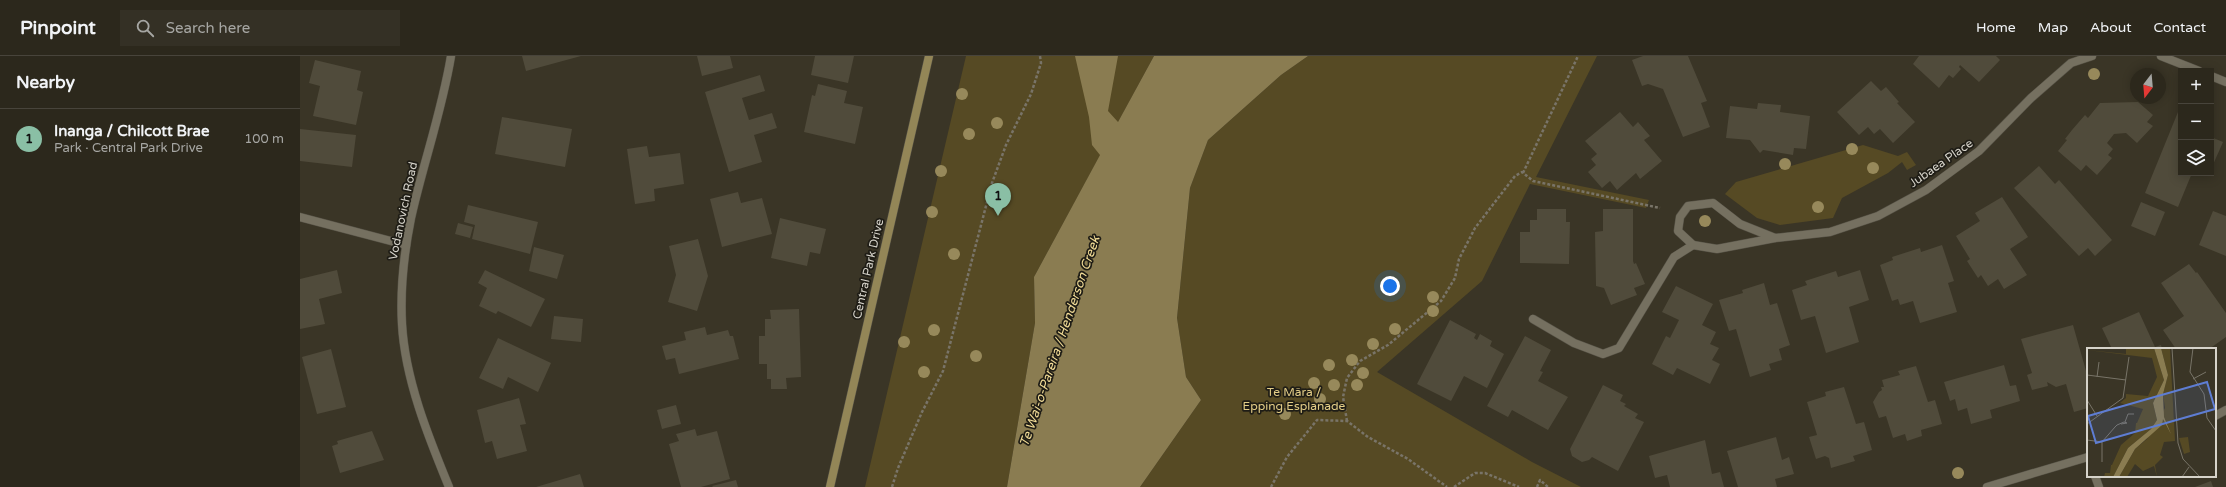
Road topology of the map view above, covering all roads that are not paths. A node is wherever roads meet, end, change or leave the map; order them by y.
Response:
1 (451, 56) edge
2 (929, 56) edge
3 (2092, 56) edge
4 (2161, 56) edge
5 (2191, 68) edge
6 (2214, 77) edge
7 (2226, 82) edge
8 (300, 217) edge
9 (1775, 238) junction
10 (406, 245) junction
11 (1693, 245) junction
12 (1533, 319) dead end
13 (2226, 410) edge
14 (2216, 415) edge
15 (2087, 457) edge
16 (2096, 477) edge
17 (449, 487) edge
18 (830, 487) edge
19 (1987, 487) edge
20 (2098, 487) edge

1 - 10 street, Vodanovich Road
2 - 18 main road, Central Park Drive
3 - 9 street, Jubaea Place
4 - 5 street
6 - 7 street
8 - 10 street
9 - 11 street, Jubaea Place
9 - 11 street, Jubaea Place
10 - 17 street, Vodanovich Road
11 - 12 street
13 - 14 street
15 - 19 street
16 - 20 street

